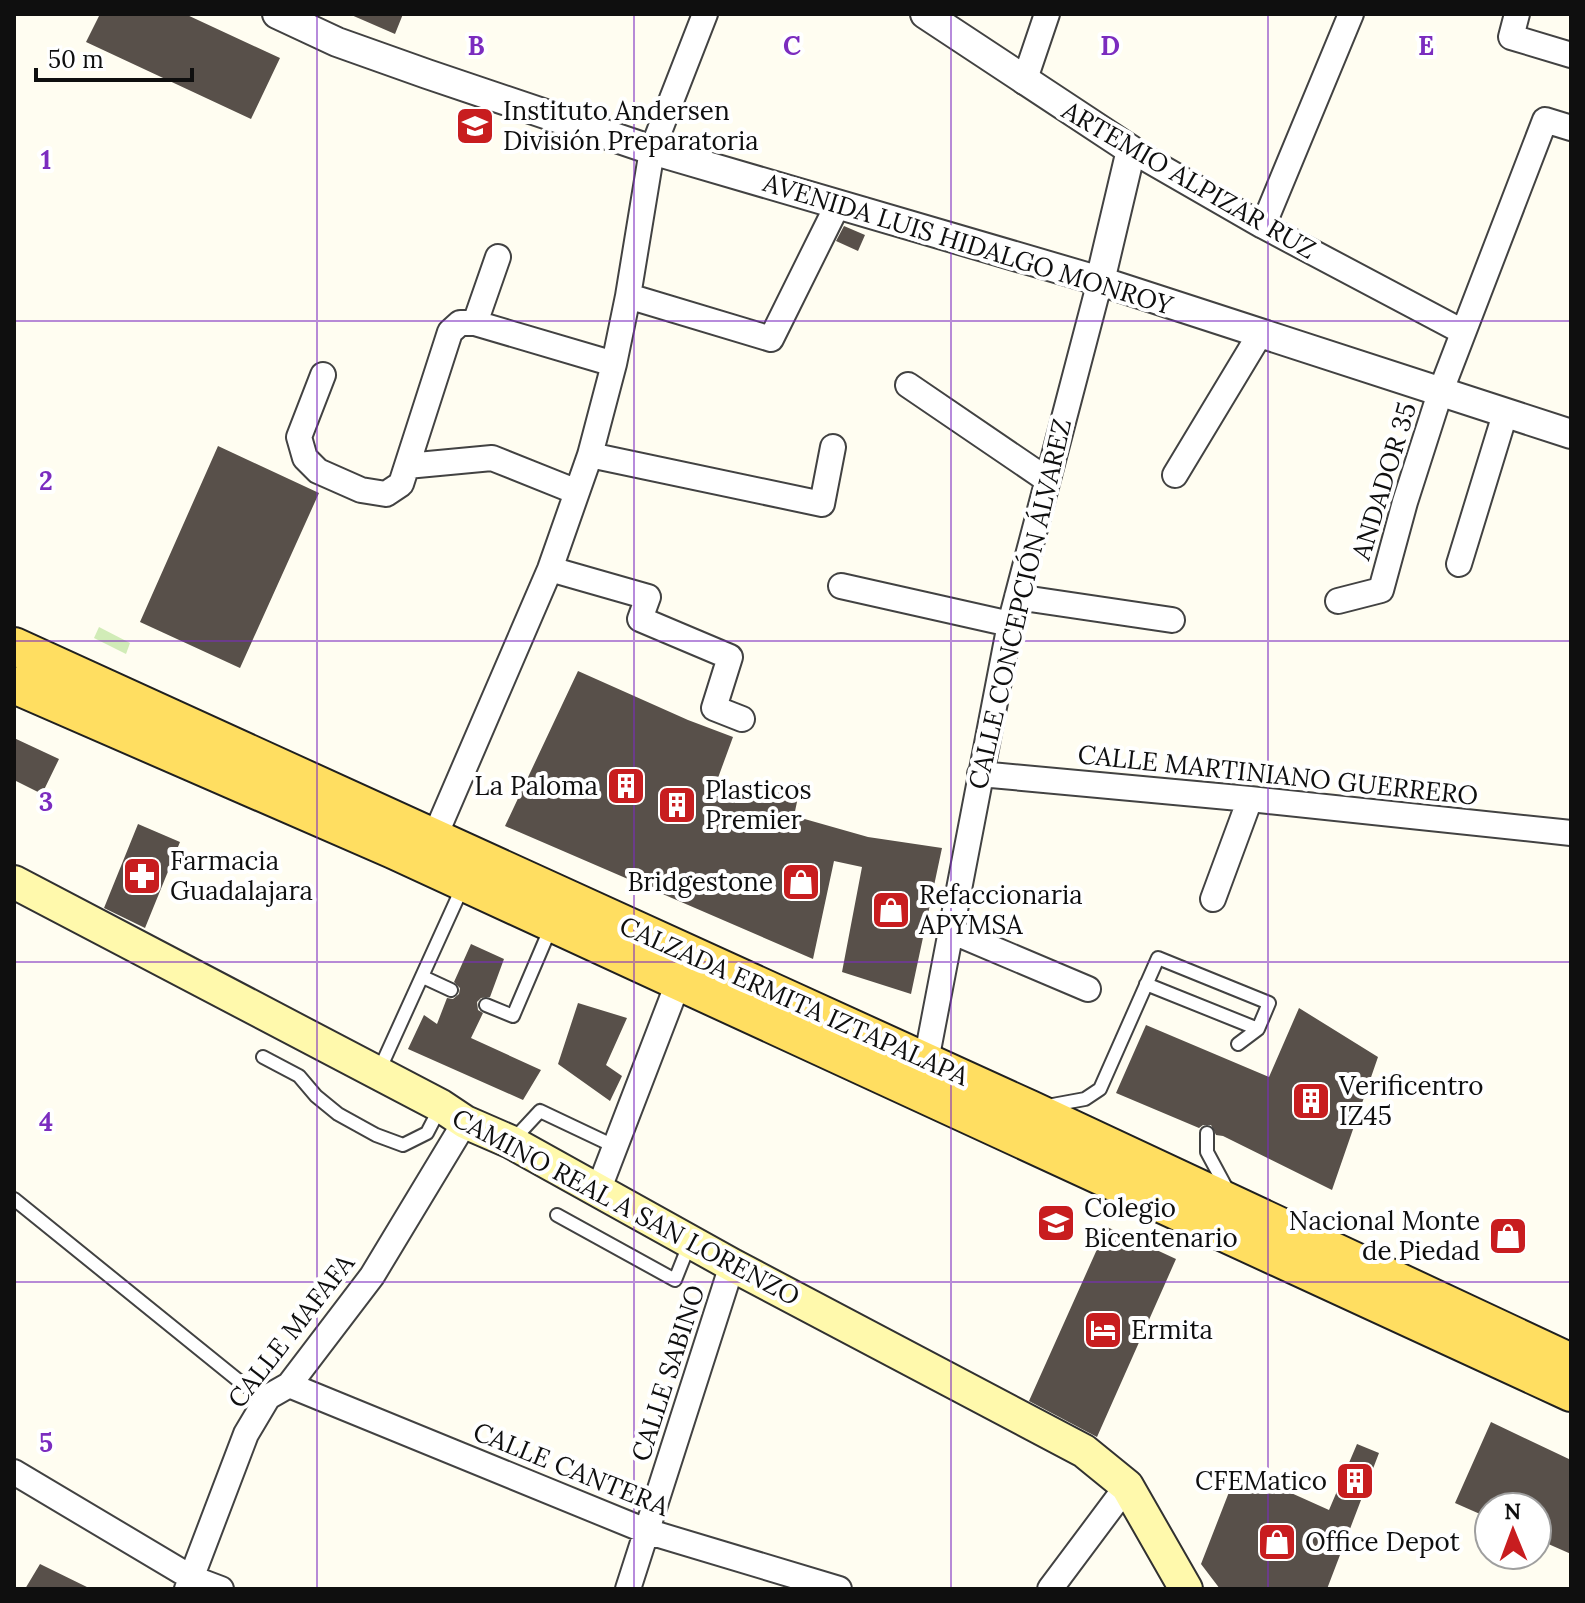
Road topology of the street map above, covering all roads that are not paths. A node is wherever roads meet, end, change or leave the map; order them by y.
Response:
1 (277, 14) edge
2 (705, 14) edge
3 (925, 14) edge
4 (1047, 14) edge
5 (1351, 14) edge
6 (1517, 14) edge
7 (1571, 55) edge
8 (1024, 82) junction
9 (1571, 128) edge
10 (652, 150) junction
11 (1131, 150) junction
12 (838, 204) junction
13 (1263, 226) junction
14 (498, 257) dead end
15 (1100, 281) junction
16 (628, 296) junction
17 (475, 323) junction
18 (1463, 332) junction
19 (1260, 334) junction
20 (614, 364) junction
21 (323, 375) dead end
22 (908, 385) dead end
23 (1440, 393) junction
24 (1505, 414) junction
25 (1571, 434) edge
26 (833, 447) dead end
27 (590, 455) junction
28 (407, 466) junction
29 (1175, 475) dead end
30 (1046, 479) junction
31 (577, 492) junction
32 (1459, 564) dead end
33 (550, 569) junction
34 (841, 586) dead end
35 (1017, 597) junction
36 (1338, 601) dead end
37 (1172, 620) dead end
38 (1010, 624) junction
39 (14, 646) edge
40 (14, 685) edge
41 (742, 719) dead end
42 (980, 774) junction
43 (1250, 799) junction
44 (1571, 833) edge
45 (434, 838) junction
46 (14, 882) edge
47 (465, 883) junction
48 (1213, 899) dead end
49 (553, 924) junction
50 (951, 931) junction
51 (423, 977) junction
52 (678, 983) junction
53 (1146, 984) junction
54 (1088, 989) dead end
55 (451, 990) dead end
56 (486, 1005) dead end
57 (1258, 1029) junction
58 (1238, 1044) dead end
59 (263, 1057) dead end
60 (926, 1061) junction
61 (378, 1073) junction
62 (1030, 1109) junction
63 (453, 1114) junction
64 (1207, 1133) dead end
65 (511, 1142) junction
66 (616, 1147) junction
67 (598, 1191) junction
68 (14, 1199) edge
69 (1236, 1204) junction
70 (557, 1215) dead end
71 (690, 1242) junction
72 (732, 1265) junction
73 (1571, 1362) edge
74 (278, 1391) junction
75 (1571, 1393) edge
76 (14, 1472) edge
77 (1127, 1486) junction
78 (646, 1531) junction
79 (190, 1583) edge
80 (221, 1589) edge
81 (628, 1589) edge
82 (839, 1589) edge
83 (1050, 1589) edge
84 (1186, 1589) edge

1 - 10 street, AVENIDA LUIS HIDALGO MONROY
2 - 10 street
3 - 8 street, ARTEMIO ALPIZAR RUZ
4 - 8 street
5 - 13 street
6 - 7 street
8 - 11 street, ARTEMIO ALPIZAR RUZ
9 - 18 street
10 - 12 street, AVENIDA LUIS HIDALGO MONROY
10 - 16 street
11 - 13 street, ARTEMIO ALPIZAR RUZ
11 - 15 street, CALLE CONCEPCIÓN ÁLVAREZ
12 - 15 street, AVENIDA LUIS HIDALGO MONROY
12 - 16 street
13 - 18 street, ARTEMIO ALPIZAR RUZ
14 - 17 street
15 - 19 street, AVENIDA LUIS HIDALGO MONROY
15 - 30 street, CALLE CONCEPCIÓN ÁLVAREZ
16 - 20 street
17 - 20 street
17 - 28 street
18 - 23 street
19 - 23 street, AVENIDA LUIS HIDALGO MONROY
19 - 29 street
20 - 27 street
21 - 28 street
22 - 30 street
23 - 24 street, AVENIDA LUIS HIDALGO MONROY
23 - 36 street, ANDADOR 35
24 - 25 street, AVENIDA LUIS HIDALGO MONROY
24 - 32 street
26 - 27 street
27 - 31 street
28 - 31 street
30 - 35 street, CALLE CONCEPCIÓN ÁLVAREZ
31 - 33 street
33 - 41 street
33 - 45 street
34 - 38 street
35 - 37 street
35 - 38 street, CALLE CONCEPCIÓN ÁLVAREZ
38 - 42 street, CALLE CONCEPCIÓN ÁLVAREZ
39 - 45 main road, CALZADA ERMITA IZTAPALAPA
40 - 47 main road, CALZADA ERMITA IZTAPALAPA
42 - 43 street, CALLE MARTINIANO GUERRERO
42 - 50 street, CALLE CONCEPCIÓN ÁLVAREZ
43 - 44 street, CALLE MARTINIANO GUERRERO
43 - 48 street
45 - 60 main road, CALZADA ERMITA IZTAPALAPA
46 - 61 main road, CAMINO REAL A SAN LORENZO
47 - 49 main road, CALZADA ERMITA IZTAPALAPA
47 - 51 lane
49 - 52 main road, CALZADA ERMITA IZTAPALAPA
49 - 56 lane
50 - 54 street
50 - 60 street, CALLE CONCEPCIÓN ÁLVAREZ
51 - 55 lane
51 - 61 lane
52 - 66 street
52 - 75 main road, CALZADA ERMITA IZTAPALAPA
53 - 57 lane
53 - 57 lane
53 - 62 lane
57 - 58 lane
59 - 63 lane
60 - 62 main road, CALZADA ERMITA IZTAPALAPA
61 - 63 main road, CAMINO REAL A SAN LORENZO
62 - 69 main road, CALZADA ERMITA IZTAPALAPA
63 - 65 main road, CAMINO REAL A SAN LORENZO
63 - 74 street, CALLE MAFAFA
64 - 69 lane
65 - 66 lane
65 - 67 main road, CAMINO REAL A SAN LORENZO
66 - 67 street
67 - 71 main road, CAMINO REAL A SAN LORENZO
68 - 74 lane
69 - 73 main road, CALZADA ERMITA IZTAPALAPA
70 - 71 lane
71 - 72 main road, CAMINO REAL A SAN LORENZO
72 - 77 main road, CAMINO REAL A SAN LORENZO
72 - 78 street, CALLE SABINO
74 - 78 street, CALLE CANTERA
74 - 79 street, CALLE MAFAFA
76 - 79 street
77 - 83 street
77 - 84 main road, CAMINO REAL A SAN LORENZO
78 - 81 street, CALLE SABINO
78 - 82 street, CALLE CANTERA
79 - 80 street

